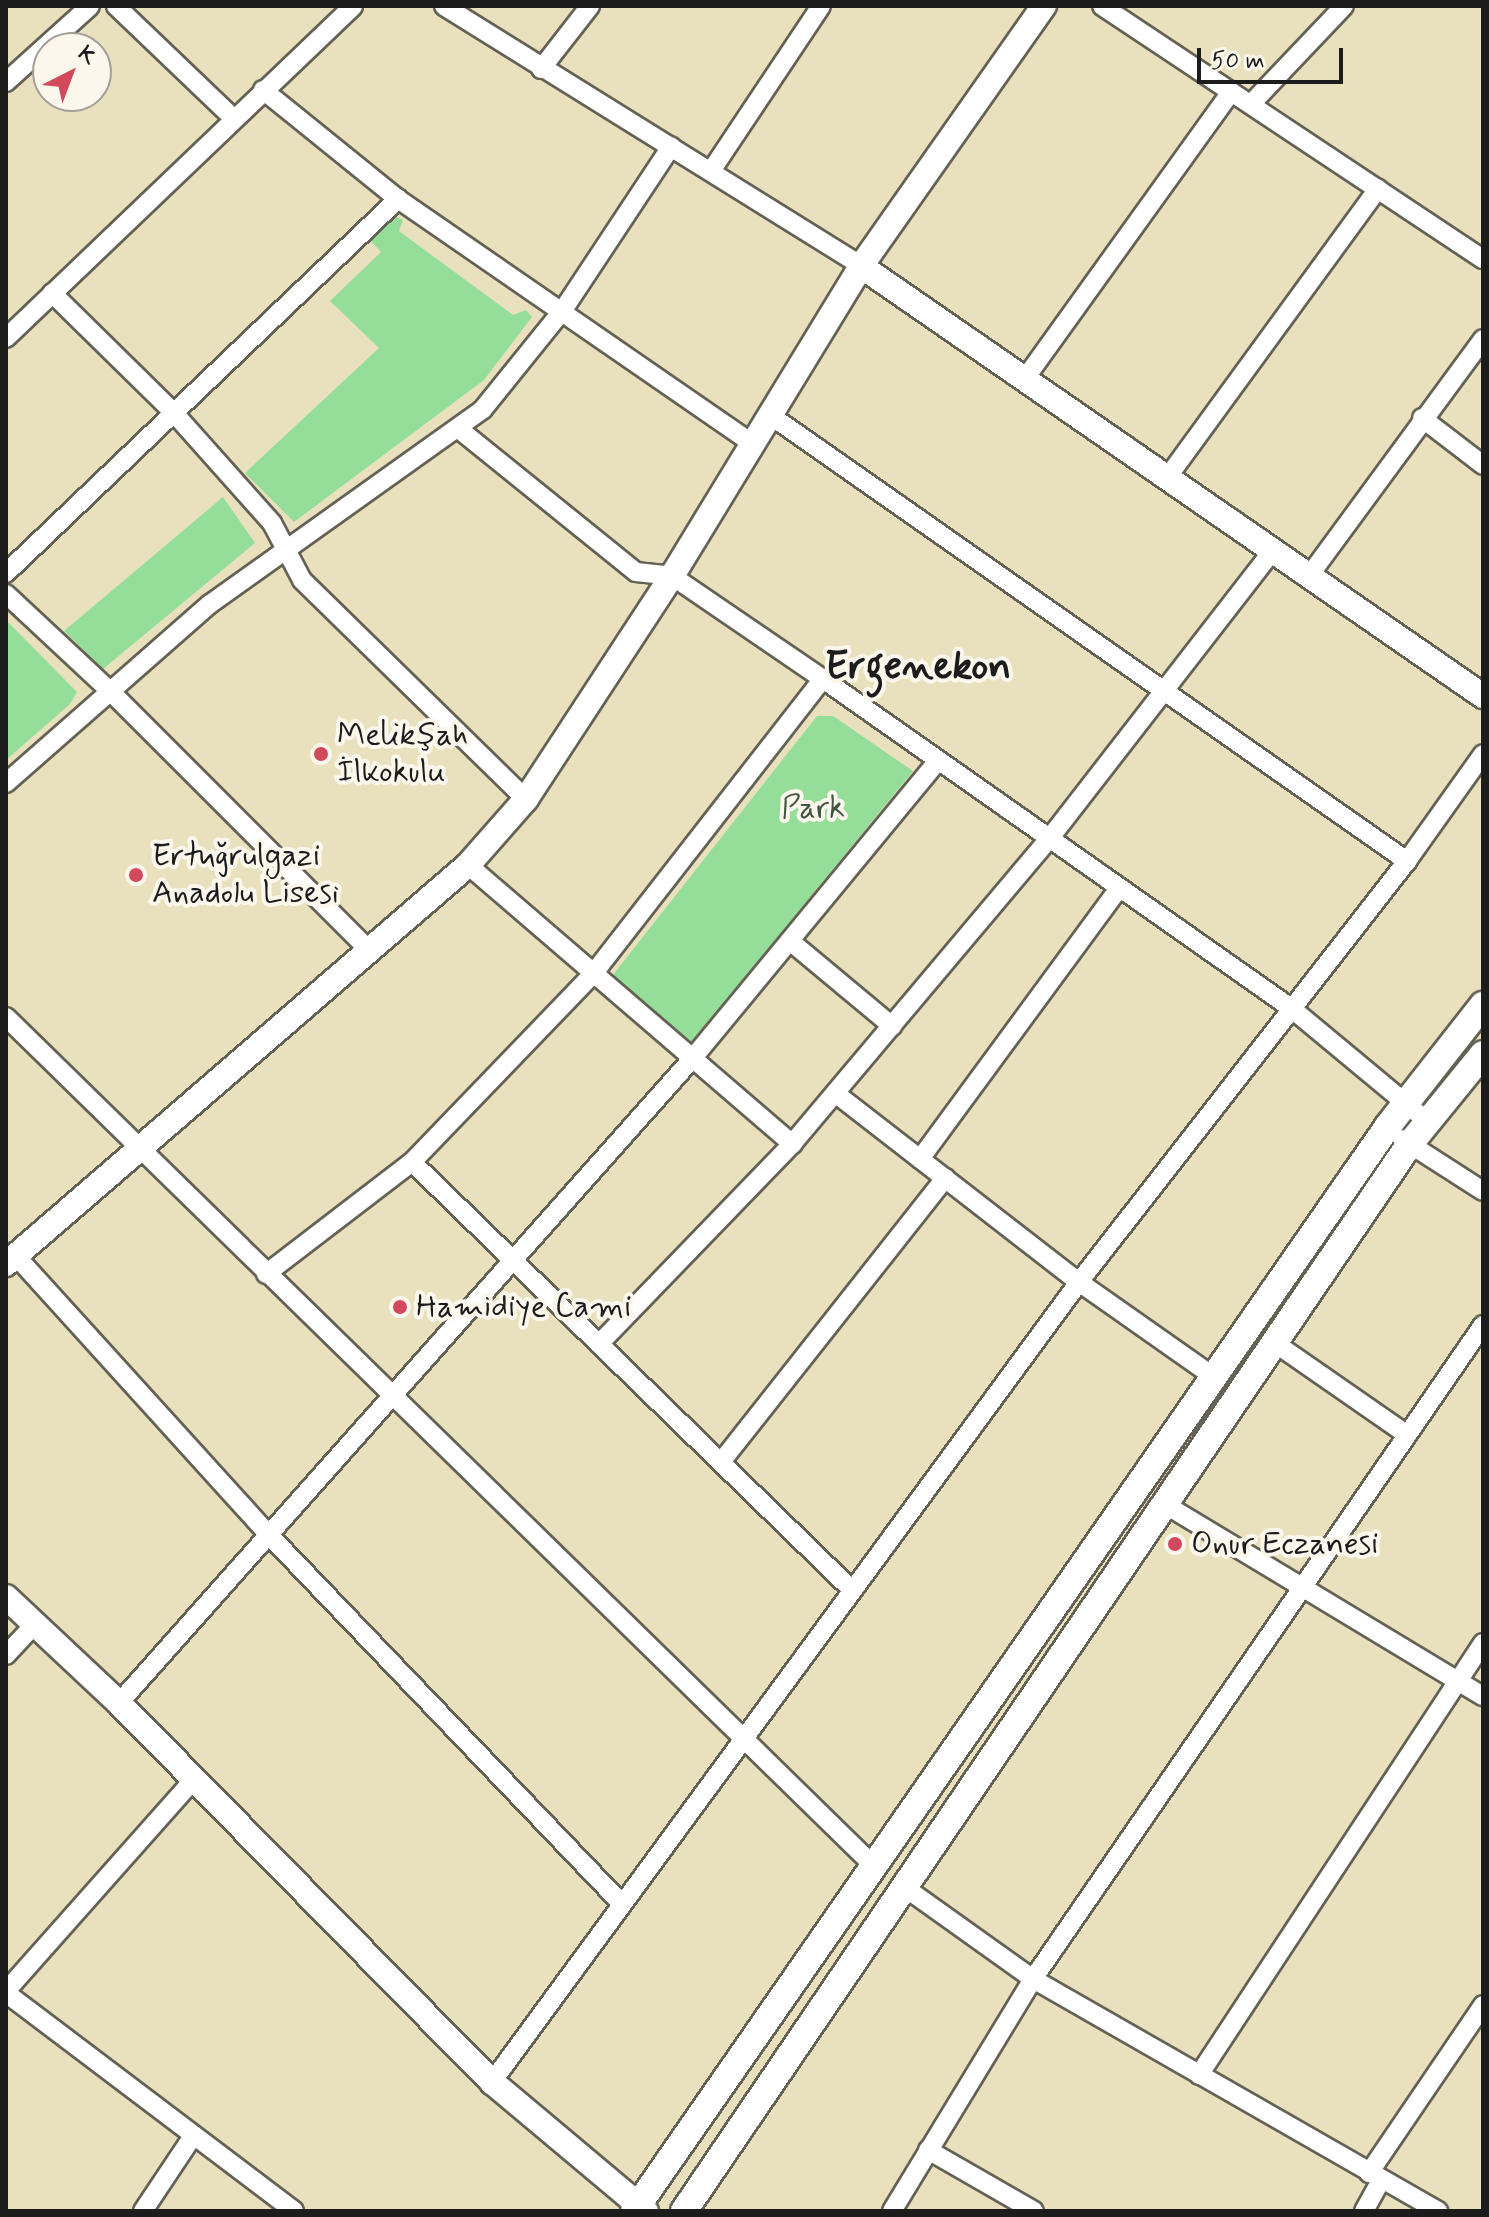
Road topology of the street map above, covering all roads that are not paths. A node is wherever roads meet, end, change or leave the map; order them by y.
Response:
1 (90, 6) edge
2 (116, 6) edge
3 (353, 6) edge
4 (444, 6) edge
5 (590, 6) edge
6 (821, 6) edge
7 (1044, 6) edge
8 (1102, 6) edge
9 (1344, 6) edge
10 (541, 69) junction
11 (6, 82) edge
12 (263, 90) junction
13 (1231, 92) junction
14 (1251, 104) junction
15 (233, 118) junction
16 (671, 147) junction
17 (711, 171) junction
18 (1378, 189) junction
19 (398, 199) junction
20 (1483, 259) edge
21 (861, 266) junction
22 (52, 293) junction
23 (563, 310) junction
24 (6, 338) edge
25 (1483, 339) edge
26 (1024, 380) junction
27 (174, 413) junction
28 (770, 415) junction
29 (1422, 418) junction
30 (460, 430) junction
31 (753, 444) junction
32 (1483, 465) edge
33 (1167, 478) junction
34 (286, 550) junction
35 (1272, 551) junction
36 (6, 573) edge
37 (672, 576) junction
38 (1309, 576) junction
39 (6, 594) edge
40 (823, 679) junction
41 (1165, 690) junction
42 (110, 691) junction
43 (1483, 696) edge
44 (1483, 754) edge
45 (938, 761) junction
46 (6, 783) edge
47 (526, 799) junction
48 (1049, 839) junction
49 (1407, 861) junction
50 (468, 865) junction
51 (1119, 888) junction
52 (790, 941) junction
53 (370, 951) junction
54 (593, 974) junction
55 (1483, 1005) edge
56 (1291, 1008) junction
57 (6, 1017) edge
58 (892, 1026) junction
59 (1483, 1054) edge
60 (692, 1059) junction
61 (835, 1093) junction
62 (1406, 1103) junction
63 (1427, 1121) junction
64 (1388, 1126) junction
65 (792, 1144) junction
66 (1409, 1145) junction
67 (142, 1150) junction
68 (920, 1159) junction
69 (412, 1162) junction
70 (945, 1178) junction
71 (1483, 1191) edge
72 (11, 1260) edge
73 (514, 1260) junction
74 (266, 1274) junction
75 (1079, 1282) junction
76 (1483, 1325) edge
77 (1275, 1343) junction
78 (599, 1344) junction
79 (1214, 1377) junction
80 (391, 1398) junction
81 (1406, 1434) junction
82 (721, 1462) junction
83 (1166, 1505) junction
84 (269, 1535) junction
85 (851, 1589) junction
86 (1301, 1589) junction
87 (6, 1597) edge
88 (35, 1624) junction
89 (1483, 1643) edge
90 (6, 1655) edge
91 (1457, 1681) junction
92 (1483, 1696) edge
93 (119, 1703) junction
94 (741, 1738) junction
95 (194, 1779) junction
96 (874, 1866) junction
97 (907, 1889) junction
98 (621, 1903) junction
99 (1033, 1979) junction
100 (6, 1992) edge
101 (1483, 2005) edge
102 (1199, 2075) junction
103 (492, 2082) junction
104 (193, 2136) junction
105 (928, 2150) junction
106 (1375, 2176) junction
107 (639, 2209) edge
108 (143, 2211) edge
109 (294, 2211) edge
110 (684, 2211) edge
111 (892, 2211) edge
112 (1034, 2211) edge
113 (1364, 2211) edge
114 (1438, 2211) edge

1 - 11 street
2 - 15 street
3 - 12 street
4 - 10 street
5 - 10 street
6 - 17 street
7 - 21 street
8 - 13 street
9 - 14 street
10 - 16 street
12 - 15 street
12 - 19 street
13 - 14 street
13 - 26 street
14 - 18 street
15 - 22 street
16 - 17 street
16 - 23 street
17 - 21 street
18 - 20 street
18 - 33 street
19 - 23 street
19 - 27 street
21 - 26 street
21 - 28 street
22 - 24 street
22 - 27 street
23 - 30 street
23 - 31 street
25 - 29 street
26 - 33 street
27 - 34 street
27 - 36 street
28 - 31 street
28 - 41 street
29 - 32 street
29 - 38 street
30 - 34 street
30 - 37 street
31 - 37 street
33 - 35 street
34 - 42 street
34 - 47 street
35 - 38 street
35 - 41 street
37 - 40 street
37 - 47 street
38 - 43 street
39 - 42 street
40 - 45 street
40 - 54 street
41 - 48 street
41 - 49 street
42 - 46 street
42 - 53 street
44 - 49 street
45 - 48 street
45 - 52 street
47 - 50 street
48 - 51 street
48 - 58 street
49 - 56 street
50 - 53 street
50 - 54 street
51 - 56 street
51 - 68 street
52 - 58 street
52 - 60 street
53 - 67 street
54 - 60 street
54 - 69 street
55 - 62 main road
56 - 62 street
56 - 75 street
57 - 67 street
58 - 61 street
59 - 63 main road
60 - 65 street
60 - 73 street
61 - 65 street
61 - 68 street
62 - 63 street
62 - 64 main road
63 - 66 main road
64 - 66 street
64 - 79 main road
65 - 78 street
66 - 71 street
66 - 77 main road
67 - 72 street
67 - 74 street
68 - 70 street
69 - 73 street
69 - 74 street
70 - 75 street
70 - 82 street
72 - 84 street
73 - 78 street
73 - 80 street
74 - 80 street
75 - 79 street
75 - 85 street
76 - 81 street
77 - 81 street
77 - 83 main road
78 - 82 street
79 - 96 main road
80 - 84 street
80 - 94 street
81 - 86 street
82 - 85 street
83 - 86 street
83 - 97 main road
84 - 93 street
84 - 98 street
85 - 94 street
86 - 91 street
86 - 99 street
87 - 88 street
88 - 90 street
88 - 93 street
89 - 91 street
91 - 92 street
91 - 102 street
93 - 95 street
94 - 96 street
94 - 98 street
95 - 100 street
95 - 103 street
96 - 107 main road
97 - 99 street
97 - 110 main road
98 - 103 street
99 - 102 street
99 - 105 street
100 - 104 street
101 - 106 street
102 - 106 street
103 - 107 street
104 - 108 street
104 - 109 street
105 - 111 street
105 - 112 street
106 - 113 street
106 - 114 street

